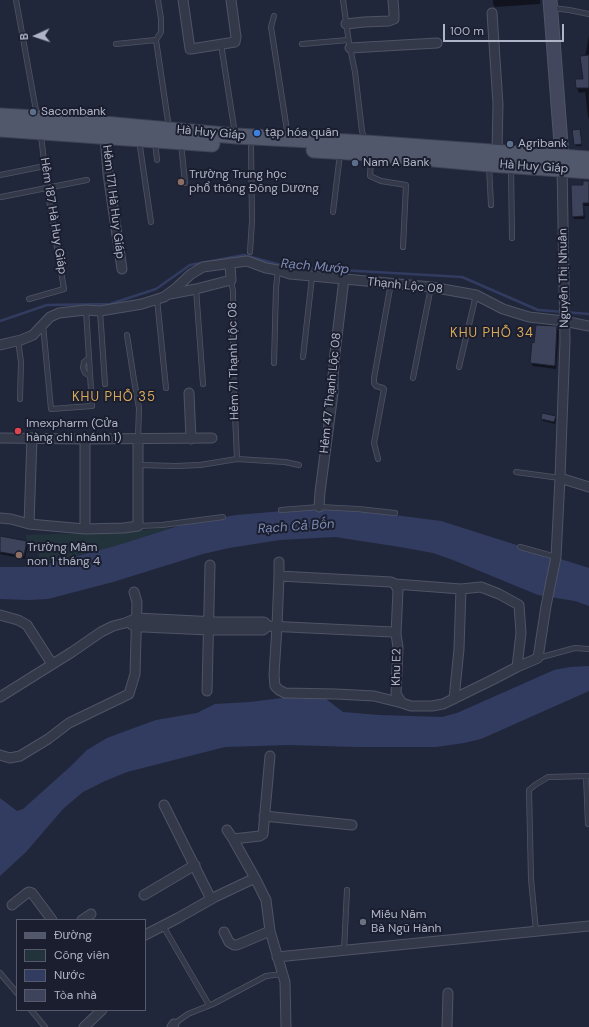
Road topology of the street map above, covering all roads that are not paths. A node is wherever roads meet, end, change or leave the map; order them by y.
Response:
1 (16, 0) edge
2 (158, 0) edge
3 (184, 0) edge
4 (231, 0) edge
5 (343, 0) edge
6 (393, 0) edge
7 (550, 4) edge
8 (492, 13) dead end
9 (589, 14) edge
10 (274, 16) dead end
11 (346, 24) junction
12 (156, 40) junction
13 (437, 43) dead end
14 (116, 44) dead end
15 (221, 44) junction
16 (302, 44) dead end
17 (349, 44) junction
18 (0, 116) edge
19 (39, 124) junction
20 (0, 128) edge
21 (170, 130) junction
22 (105, 136) junction
23 (236, 136) junction
24 (139, 139) junction
25 (288, 139) junction
26 (155, 140) junction
27 (180, 142) junction
28 (251, 147) junction
29 (367, 148) junction
30 (341, 152) junction
31 (493, 158) junction
32 (589, 159) edge
33 (156, 160) dead end
34 (562, 163) junction
35 (45, 166) junction
36 (511, 166) junction
37 (589, 172) edge
38 (0, 175) edge
39 (87, 180) dead end
40 (185, 183) dead end
41 (47, 188) junction
42 (1, 197) dead end
43 (491, 205) dead end
44 (333, 212) dead end
45 (151, 222) dead end
46 (512, 238) dead end
47 (403, 247) dead end
48 (248, 257) junction
49 (230, 263) junction
50 (122, 268) dead end
51 (278, 270) junction
52 (312, 276) junction
53 (231, 280) junction
54 (344, 280) junction
55 (391, 283) junction
56 (431, 287) junction
57 (196, 289) junction
58 (168, 294) junction
59 (476, 295) junction
60 (28, 299) dead end
61 (157, 299) junction
62 (86, 310) junction
63 (100, 311) junction
64 (564, 321) junction
65 (43, 325) junction
66 (589, 326) edge
67 (127, 335) dead end
68 (18, 340) junction
69 (0, 345) edge
70 (303, 357) dead end
71 (274, 363) dead end
72 (459, 367) dead end
73 (413, 378) dead end
74 (105, 384) dead end
75 (203, 384) dead end
76 (166, 388) dead end
77 (189, 393) dead end
78 (20, 399) dead end
79 (0, 438) edge
80 (32, 438) junction
81 (212, 438) dead end
82 (138, 439) junction
83 (191, 439) junction
84 (85, 440) junction
85 (378, 458) dead end
86 (237, 459) junction
87 (299, 464) dead end
88 (138, 465) junction
89 (516, 472) dead end
90 (560, 478) junction
91 (589, 487) edge
92 (319, 507) junction
93 (281, 510) dead end
94 (395, 513) dead end
95 (223, 517) dead end
96 (0, 518) edge
97 (29, 524) junction
98 (138, 526) junction
99 (85, 529) junction
100 (520, 547) dead end
101 (556, 557) junction
102 (279, 562) dead end
103 (210, 565) dead end
104 (279, 576) junction
105 (395, 584) junction
106 (461, 588) junction
107 (134, 592) dead end
108 (0, 615) edge
109 (137, 622) junction
110 (208, 626) junction
111 (273, 626) junction
112 (396, 634) junction
113 (589, 649) edge
114 (538, 658) junction
115 (52, 664) junction
116 (517, 667) junction
117 (207, 691) dead end
118 (0, 697) edge
119 (454, 698) junction
120 (402, 703) junction
121 (0, 755) edge
122 (270, 756) dead end
123 (587, 776) edge
124 (164, 805) dead end
125 (264, 816) junction
126 (588, 824) dead end
127 (352, 825) dead end
128 (227, 830) dead end
129 (233, 839) junction
130 (194, 864) junction
131 (255, 878) junction
132 (348, 890) dead end
133 (144, 895) dead end
134 (212, 899) junction
135 (12, 905) dead end
136 (91, 914) dead end
137 (51, 919) edge
138 (84, 919) edge
139 (163, 926) junction
140 (589, 926) edge
141 (270, 931) junction
142 (536, 931) junction
143 (224, 932) dead end
144 (146, 934) edge
145 (344, 950) junction
146 (277, 956) junction
147 (0, 973) edge
148 (283, 974) junction
149 (16, 992) edge
150 (448, 993) dead end
151 (209, 1006) junction
152 (32, 1011) edge
153 (101, 1011) edge
154 (173, 1026) edge
155 (45, 1027) edge
156 (84, 1027) edge
157 (286, 1027) edge
158 (448, 1027) edge

1 - 19 lane, Hẻm 187 Hà Huy Giáp
2 - 12 lane
3 - 15 street
4 - 15 street
5 - 11 lane
6 - 11 street
7 - 9 lane
7 - 34 street, Nguyễn Thị Nhuần
8 - 31 street
10 - 25 lane
11 - 17 lane
12 - 14 lane
12 - 21 lane
13 - 17 street
15 - 23 lane
16 - 17 lane
17 - 29 lane
18 - 19 main road, Hà Huy Giáp
19 - 20 main road, Hà Huy Giáp
19 - 21 main road, Hà Huy Giáp
19 - 22 main road, Hà Huy Giáp
19 - 35 lane, Hẻm 187 Hà Huy Giáp
21 - 23 main road, Hà Huy Giáp
22 - 24 main road, Hà Huy Giáp
22 - 50 street, Hẻm 171 Hà Huy Giáp
23 - 25 main road, Hà Huy Giáp
24 - 26 main road, Hà Huy Giáp
24 - 45 lane
25 - 29 main road, Hà Huy Giáp
26 - 27 main road, Hà Huy Giáp
26 - 33 lane
27 - 28 main road, Hà Huy Giáp
27 - 40 lane
28 - 30 main road, Hà Huy Giáp
28 - 48 lane
29 - 30 main road, Hà Huy Giáp
29 - 31 main road, Hà Huy Giáp
29 - 47 lane
30 - 44 lane
31 - 34 main road, Hà Huy Giáp
31 - 36 main road, Hà Huy Giáp
31 - 43 lane
32 - 34 main road, Hà Huy Giáp
34 - 36 main road, Hà Huy Giáp
34 - 37 main road, Hà Huy Giáp
34 - 64 street, Nguyễn Thị Nhuần
35 - 38 lane
35 - 41 lane, Hẻm 187 Hà Huy Giáp
36 - 46 lane
39 - 41 lane
41 - 42 lane
41 - 60 lane, Hẻm 187 Hà Huy Giáp
48 - 49 street, Thạnh Lộc 08
48 - 51 street, Thạnh Lộc 08
49 - 53 street, Hẻm 71 Thạnh Lộc 08
49 - 58 street, Thạnh Lộc 08
51 - 52 street, Thạnh Lộc 08
51 - 71 lane
52 - 54 street, Thạnh Lộc 08
52 - 70 lane
53 - 57 street
53 - 86 lane, Hẻm 71 Thạnh Lộc 08
54 - 55 street, Thạnh Lộc 08
54 - 92 street, Hẻm 47 Thạnh Lộc 08
55 - 56 street, Thạnh Lộc 08
55 - 85 lane
56 - 59 street, Thạnh Lộc 08
56 - 73 lane
57 - 58 street
57 - 75 lane
58 - 61 street, Thạnh Lộc 08
59 - 64 street, Thạnh Lộc 08
59 - 72 lane
61 - 63 street, Thạnh Lộc 08
61 - 76 lane
62 - 63 street, Thạnh Lộc 08
62 - 65 street, Thạnh Lộc 08
62 - 65 lane
63 - 74 lane
64 - 66 street, Thạnh Lộc 08
64 - 90 street, Nguyễn Thị Nhuần
65 - 68 street, Thạnh Lộc 08
67 - 82 lane
68 - 69 street, Thạnh Lộc 08
68 - 78 lane
77 - 83 street
79 - 80 street
80 - 84 street
80 - 97 street
81 - 83 street
82 - 83 street
82 - 84 street
82 - 88 street
84 - 99 street
86 - 87 lane
86 - 88 lane
88 - 98 street
89 - 90 lane
90 - 91 street
90 - 101 street, Nguyễn Thị Nhuần
92 - 93 lane
92 - 94 lane
95 - 98 lane
96 - 97 street
97 - 99 street
98 - 99 street
100 - 101 lane
101 - 114 street, Nguyễn Thị Nhuần
102 - 104 street
103 - 110 street
104 - 105 street
104 - 111 street
105 - 106 street
105 - 112 street
106 - 116 street
106 - 119 street
107 - 109 street
108 - 115 street
109 - 110 street, Khu E2
109 - 115 street
109 - 121 street
110 - 111 street, Khu E2
110 - 117 street
111 - 112 street, Khu E2
111 - 120 street
112 - 120 street, Khu E2
113 - 114 lane
114 - 116 street, Khu E2
115 - 118 street
116 - 119 street, Khu E2
119 - 120 street, Khu E2
122 - 125 street
123 - 126 lane
123 - 142 lane
124 - 130 street
125 - 127 street
125 - 129 street
128 - 129 street
129 - 131 street
130 - 133 street
130 - 134 street
131 - 134 street
131 - 141 street
132 - 145 lane
134 - 139 street
135 - 137 street
136 - 138 street
139 - 144 street
139 - 151 lane
140 - 142 street
141 - 143 street
141 - 146 street
142 - 145 street
145 - 146 street
146 - 148 street
147 - 149 lane
148 - 151 lane
148 - 157 street
150 - 158 street
151 - 154 lane
152 - 155 lane
153 - 156 street

